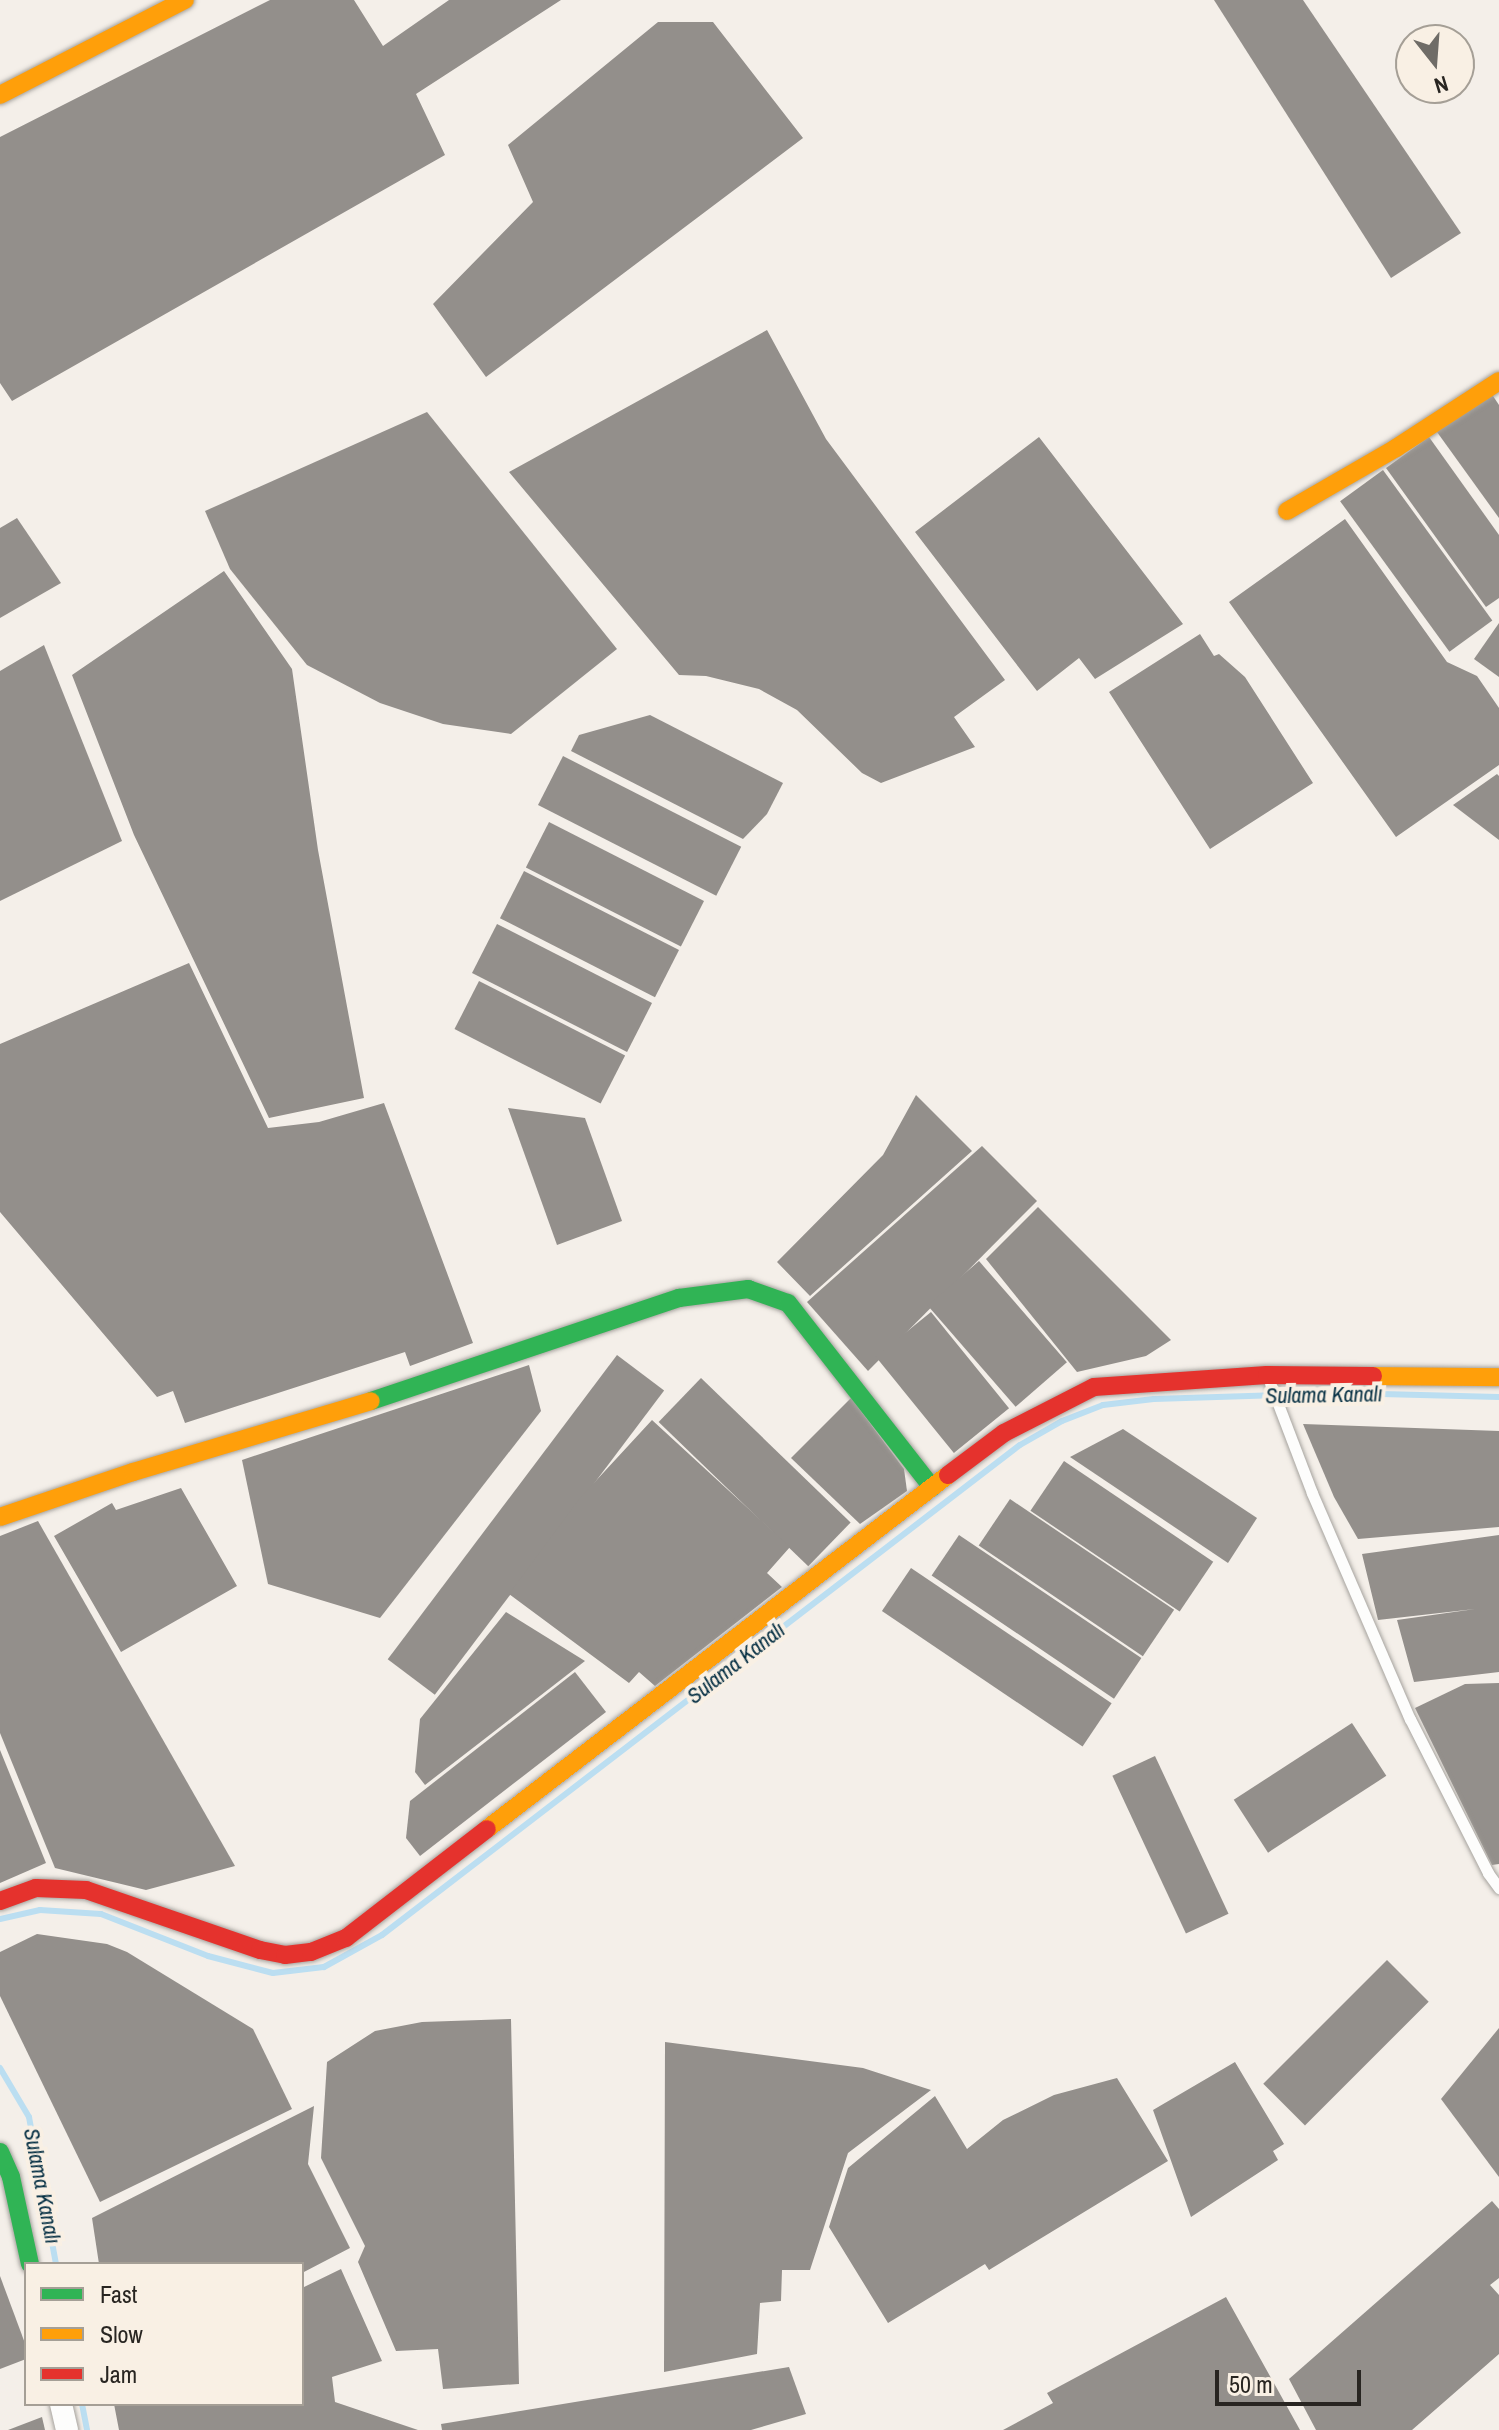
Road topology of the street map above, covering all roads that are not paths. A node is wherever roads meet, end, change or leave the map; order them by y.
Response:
1 (185, 0) edge
2 (0, 95) edge
3 (1499, 381) edge
4 (1287, 511) dead end
5 (1267, 1375) junction
6 (1499, 1377) edge
7 (932, 1487) junction
8 (0, 1517) edge
9 (1499, 1888) edge
10 (0, 1901) edge
11 (0, 2152) edge
12 (30, 2262) edge
13 (61, 2406) edge
14 (67, 2430) edge

1 - 2 street
3 - 4 street
5 - 6 street
5 - 7 street
5 - 9 lane
7 - 8 street
7 - 10 street
11 - 12 street
13 - 14 street

